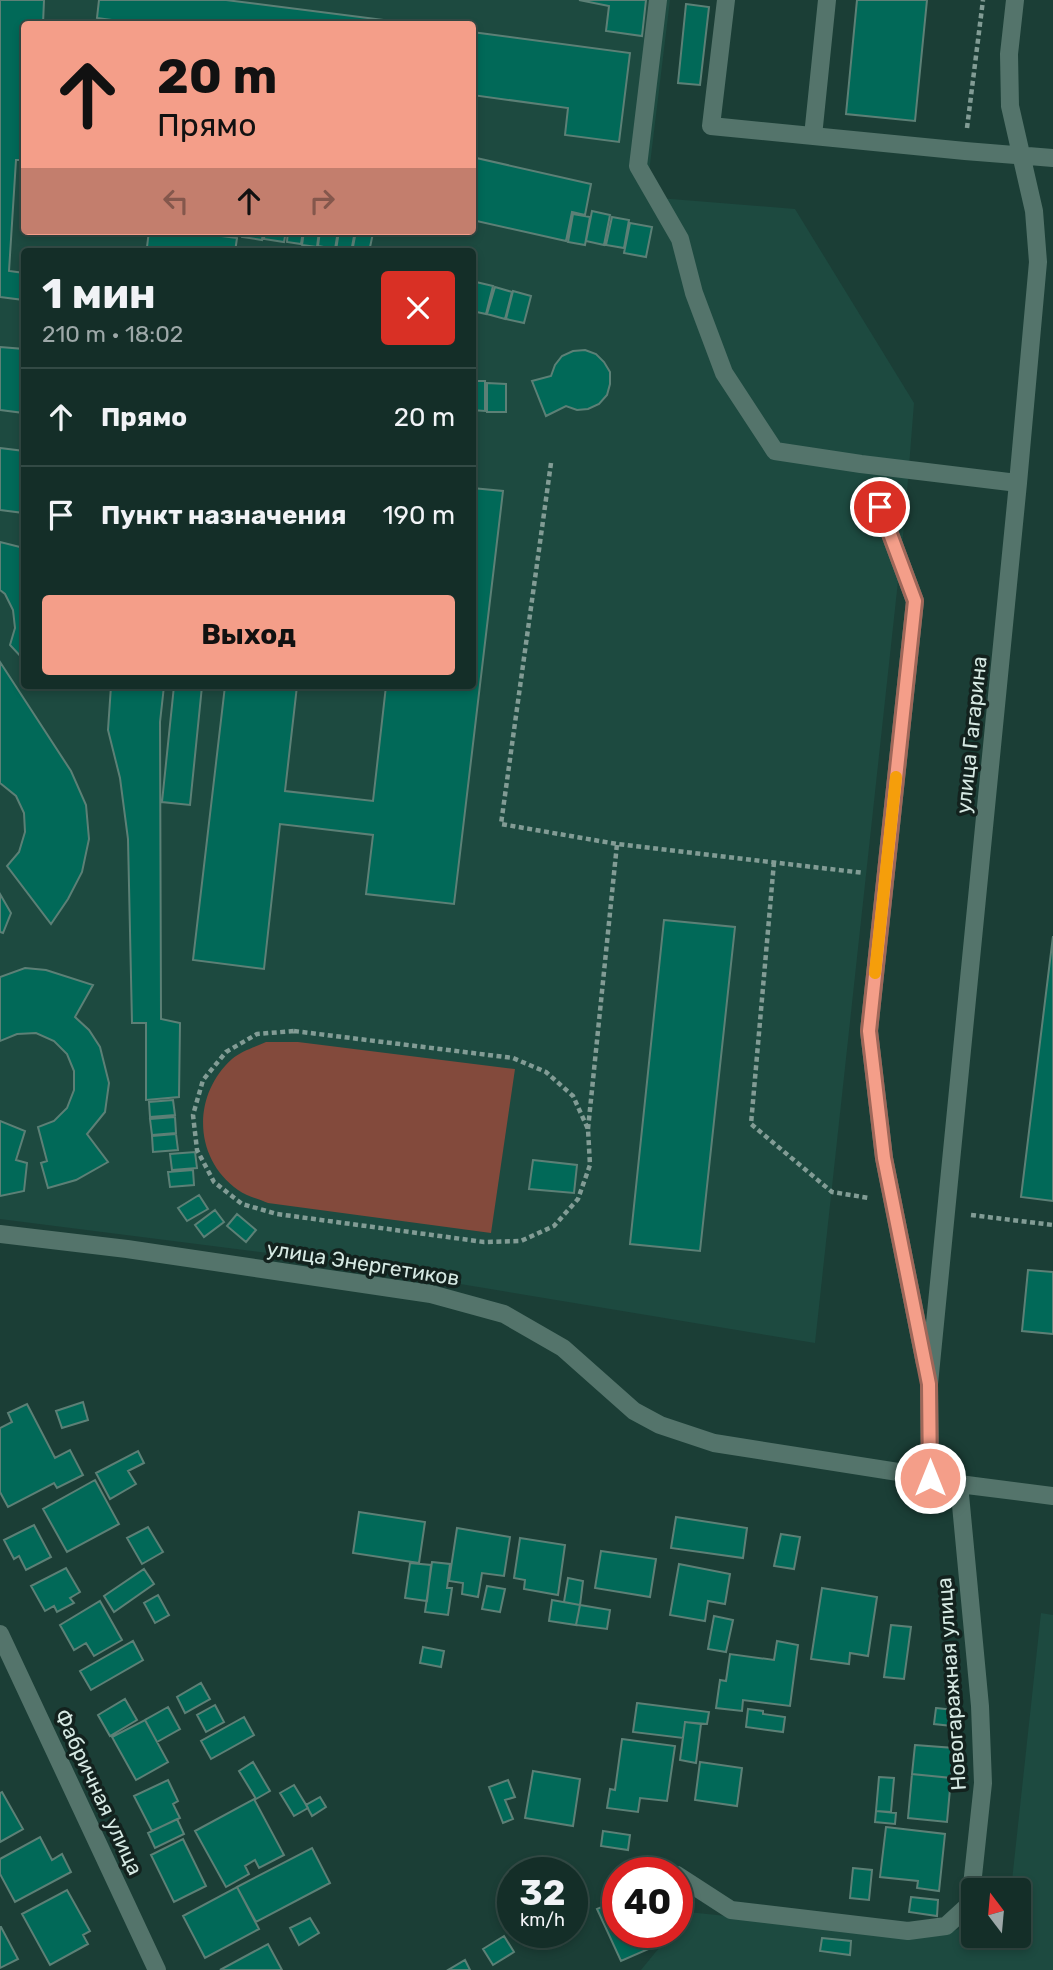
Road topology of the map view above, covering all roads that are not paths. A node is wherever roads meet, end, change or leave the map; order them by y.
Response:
1 (658, 0) edge
2 (726, 0) edge
3 (827, 0) edge
4 (1015, 0) edge
5 (813, 136) junction
6 (1020, 156) junction
7 (1053, 158) edge
8 (1018, 483) junction
9 (880, 507) dead end
10 (0, 1234) edge
11 (929, 1384) junction
12 (930, 1478) junction
13 (959, 1484) junction
14 (1053, 1496) edge
15 (0, 1634) edge
16 (693, 1886) edge
17 (157, 1970) edge

1 - 8 street
2 - 5 street
3 - 5 street
4 - 6 street, улица Гагарина
5 - 6 street
6 - 7 street
6 - 8 street, улица Гагарина
8 - 11 street, улица Гагарина
9 - 11 street
10 - 12 street, улица Энергетиков
11 - 12 street, улица Гагарина
12 - 13 street, улица Энергетиков
13 - 14 street, улица Энергетиков
13 - 16 street, Новогаражная улица
15 - 17 street, Фабричная улица

